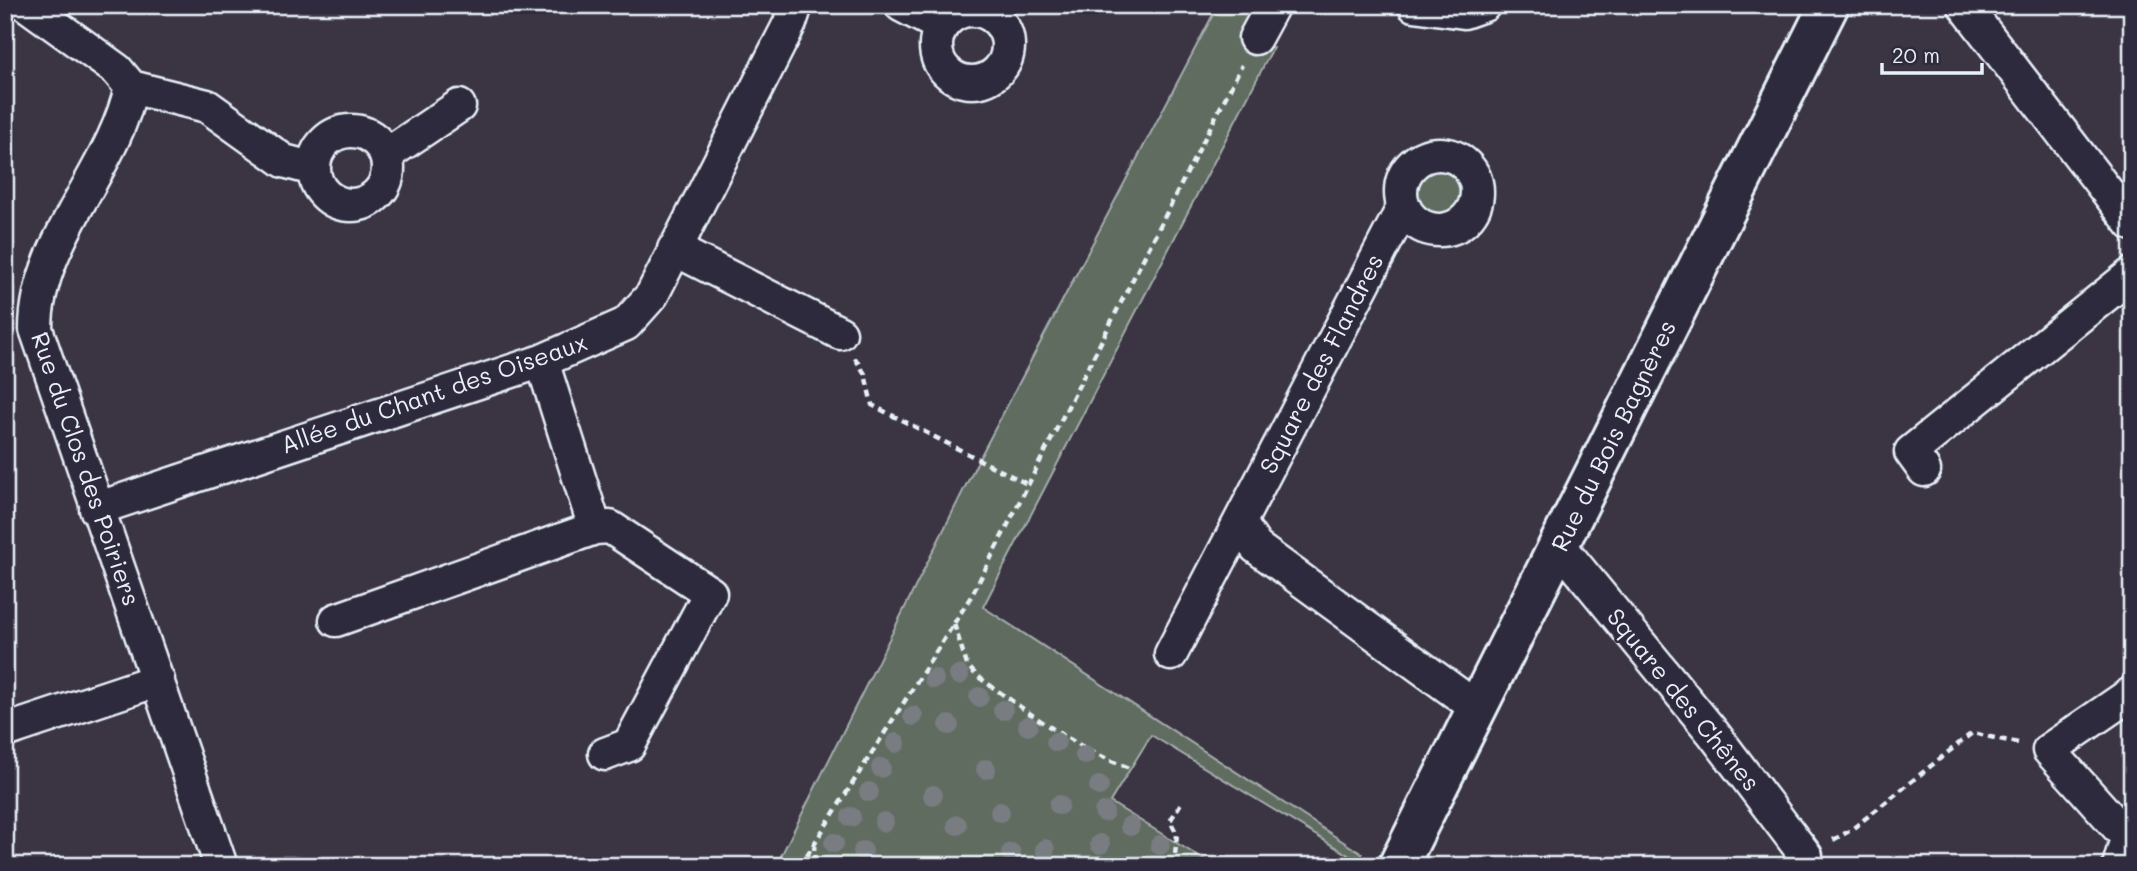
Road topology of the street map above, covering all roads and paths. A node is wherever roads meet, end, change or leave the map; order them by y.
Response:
1 (27, 5) edge
2 (796, 5) edge
3 (901, 5) edge
4 (1273, 5) edge
5 (1414, 5) edge
6 (1484, 5) edge
7 (1829, 5) edge
8 (1964, 5) edge
9 (941, 26) dead end
10 (1255, 38) joint
11 (131, 87) junction
12 (459, 106) dead end
13 (386, 155) junction
14 (314, 169) junction
15 (1404, 206) dead end
16 (2132, 224) edge
17 (674, 249) junction
18 (2132, 274) edge
19 (840, 333) joint
20 (542, 360) junction
21 (1924, 470) dead end
22 (1029, 485) junction
23 (96, 509) junction
24 (1240, 523) junction
25 (595, 528) junction
26 (1559, 545) junction
27 (336, 620) dead end
28 (954, 624) junction
29 (1171, 654) dead end
30 (158, 680) junction
31 (2132, 693) edge
32 (1477, 708) junction
33 (5, 731) edge
34 (2049, 750) junction
35 (605, 754) dead end
36 (1130, 768) dead end
37 (1183, 800) dead end
38 (2126, 841) edge
39 (814, 842) junction
40 (1806, 856) joint
41 (221, 866) edge
42 (800, 866) edge
43 (815, 866) edge
44 (1174, 866) edge
45 (1398, 866) edge

1 - 11 street
2 - 17 street, Allée du Chant des Oiseaux
3 - 9 street
4 - 10 street
5 - 6 street
7 - 26 street, Rue du Bois Bagnères
8 - 16 street
10 - 22 path
11 - 14 street
11 - 23 street, Rue du Clos des Poiriers
12 - 13 street
13 - 14 street
13 - 14 street
15 - 24 street, Square des Flandres
17 - 19 street
17 - 20 street, Allée du Chant des Oiseaux
18 - 21 street
19 - 22 path
20 - 23 street, Allée du Chant des Oiseaux
20 - 25 street
22 - 28 path
23 - 30 street, Rue du Clos des Poiriers
24 - 29 street, Square des Flandres
24 - 32 street
25 - 27 street
25 - 35 street
26 - 32 street, Rue du Bois Bagnères
26 - 40 street, Square des Chênes
28 - 36 path
28 - 39 path
30 - 33 street
30 - 41 street, Rue du Clos des Poiriers
31 - 34 street
32 - 45 street, Rue du Bois Bagnères
34 - 38 street
34 - 40 path
37 - 44 path
39 - 42 path
39 - 43 path

